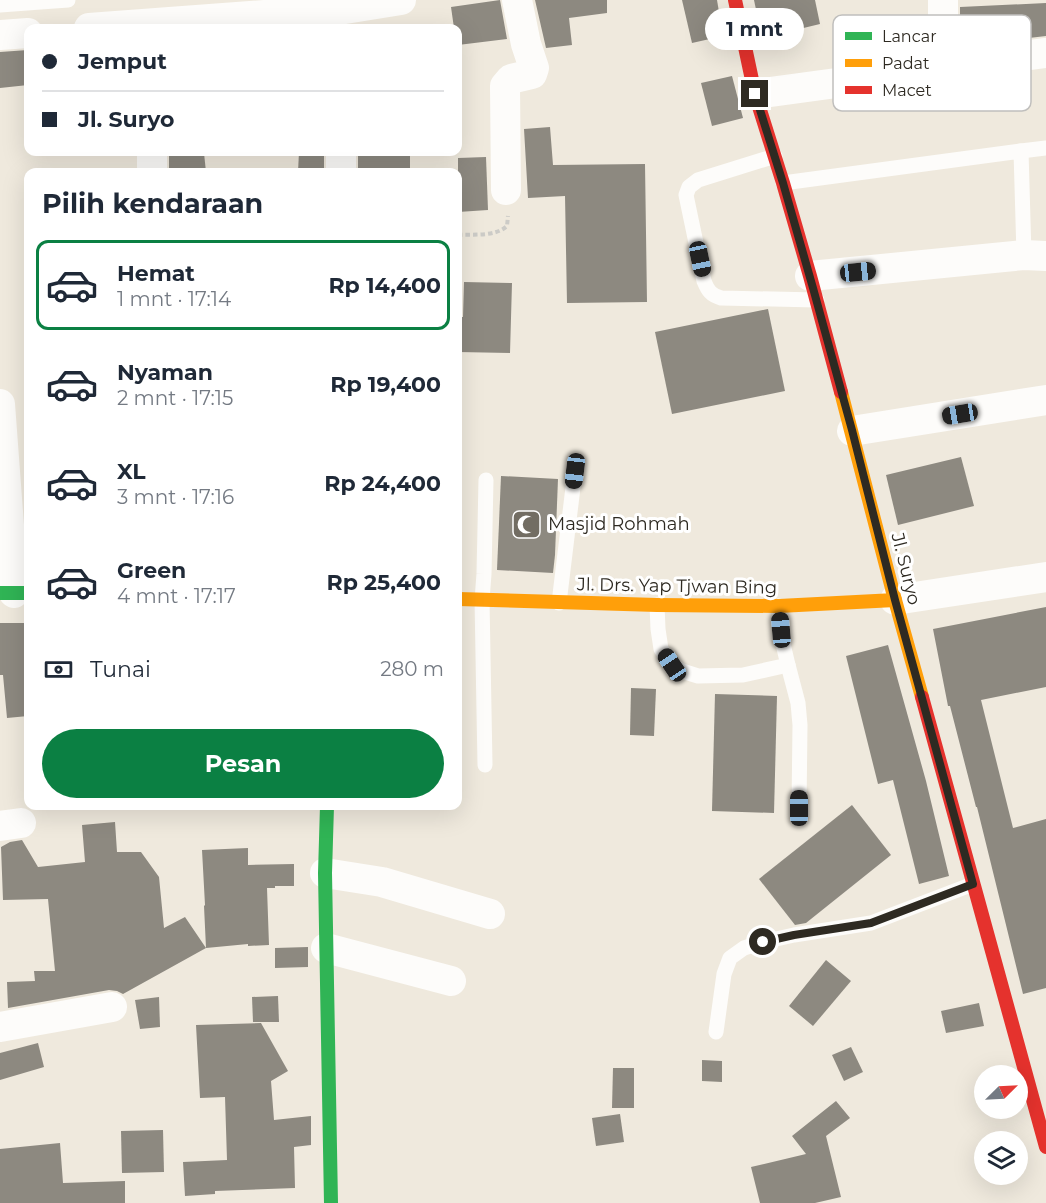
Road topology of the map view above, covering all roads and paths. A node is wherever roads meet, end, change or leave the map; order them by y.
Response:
1 (68, 0) edge
2 (401, 0) edge
3 (517, 0) edge
4 (735, 0) edge
5 (0, 5) edge
6 (345, 13) edge
7 (179, 24) edge
8 (24, 33) edge
9 (0, 35) edge
10 (1046, 53) edge
11 (1031, 55) edge
12 (833, 83) edge
13 (755, 94) junction
14 (1046, 148) edge
15 (1021, 151) junction
16 (775, 156) junction
17 (783, 183) junction
18 (506, 190) joint
19 (462, 235) edge
20 (1035, 255) edge
21 (813, 288) junction
22 (1046, 400) edge
23 (0, 404) edge
24 (852, 430) junction
25 (575, 471) dead end
26 (486, 480) dead end
27 (1046, 577) edge
28 (14, 593) edge
29 (462, 599) edge
30 (482, 600) junction
31 (895, 600) junction
32 (559, 603) junction
33 (657, 605) junction
34 (779, 606) junction
35 (788, 665) junction
36 (485, 765) dead end
37 (799, 808) dead end
38 (327, 810) edge
39 (325, 873) junction
40 (973, 884) junction
41 (490, 914) dead end
42 (326, 948) junction
43 (451, 981) dead end
44 (112, 1007) dead end
45 (0, 1027) edge
46 (716, 1032) dead end
47 (1022, 1065) edge
48 (1046, 1085) edge
49 (1028, 1087) joint
50 (1046, 1147) edge
51 (331, 1203) edge

1 - 5 lane
2 - 6 street
3 - 18 street
4 - 13 main road, Jl. Suryo
6 - 7 street
8 - 9 street
10 - 11 street
12 - 13 street
13 - 16 main road, Jl. Suryo
14 - 15 lane
15 - 17 lane
15 - 20 lane
16 - 17 main road, Jl. Suryo
16 - 21 lane
17 - 21 main road, Jl. Suryo
18 - 19 path
20 - 21 street
21 - 24 main road, Jl. Suryo
22 - 24 street
23 - 28 street
24 - 31 main road, Jl. Suryo
25 - 32 lane
26 - 30 lane
27 - 31 street
29 - 30 main road, Jl. Drs. Yap Tjwan Bing
30 - 32 main road, Jl. Drs. Yap Tjwan Bing
30 - 36 lane
31 - 34 main road, Jl. Drs. Yap Tjwan Bing
31 - 40 main road, Jl. Suryo
32 - 33 main road, Jl. Drs. Yap Tjwan Bing
33 - 34 main road, Jl. Drs. Yap Tjwan Bing
33 - 35 lane
34 - 35 lane
35 - 37 lane
38 - 39 main road
39 - 41 street
39 - 42 main road
40 - 46 lane
40 - 47 main road, Jl. Suryo
42 - 43 street
42 - 51 main road
44 - 45 street
48 - 49 main road
49 - 50 main road, Jl. Suryo

